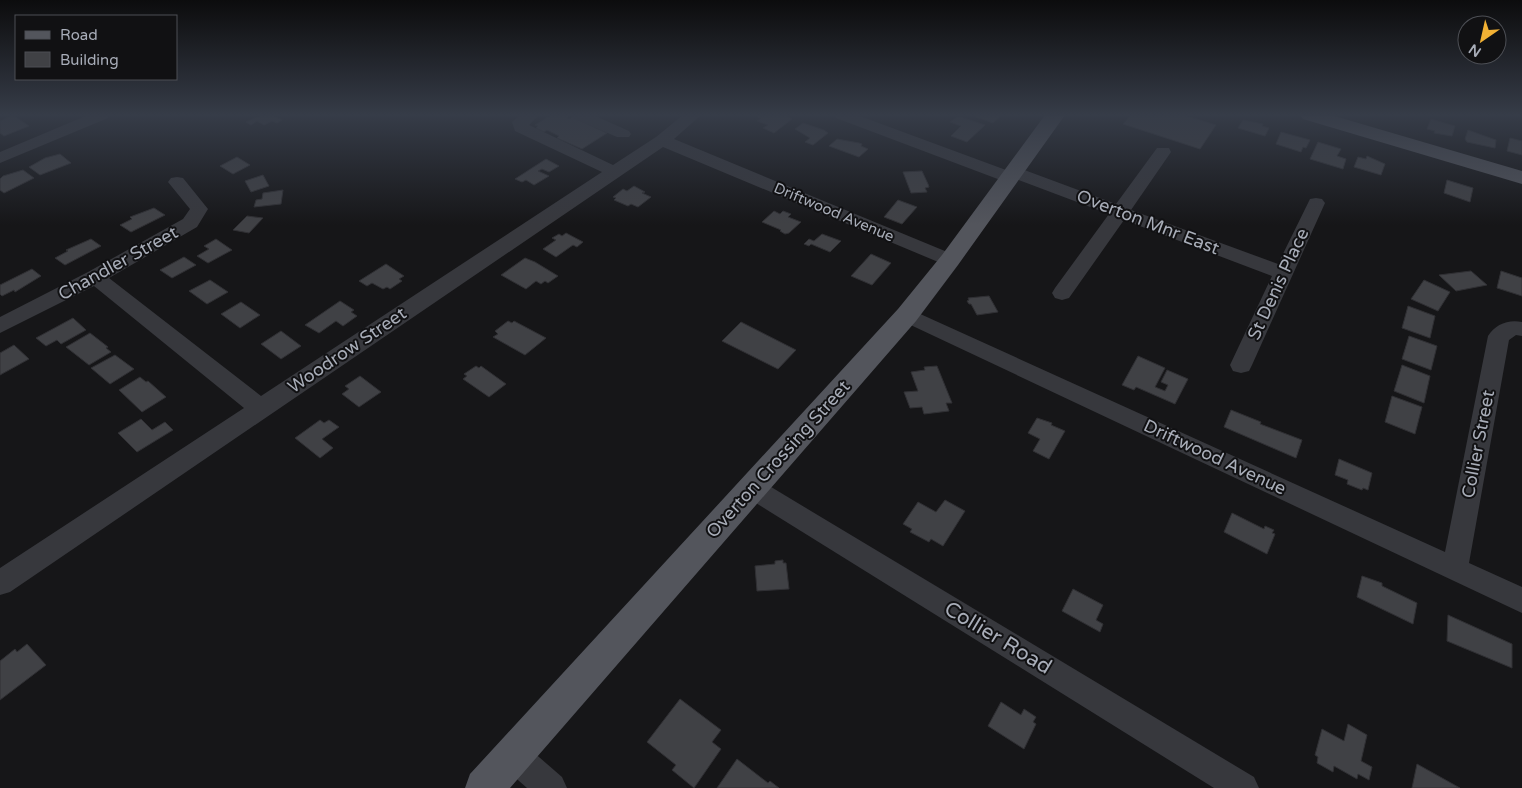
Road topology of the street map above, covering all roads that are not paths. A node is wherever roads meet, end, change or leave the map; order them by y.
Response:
1 (15, 152) edge
2 (571, 152) edge
3 (644, 152) edge
4 (690, 152) edge
5 (947, 152) edge
6 (1027, 152) edge
7 (1163, 152) dead end
8 (1434, 152) edge
9 (0, 158) edge
10 (614, 172) junction
11 (1011, 174) junction
12 (1522, 178) edge
13 (178, 182) dead end
14 (1316, 203) dead end
15 (1120, 212) junction
16 (950, 260) junction
17 (1283, 273) junction
18 (95, 277) junction
19 (1062, 293) dead end
20 (907, 315) junction
21 (0, 326) edge
22 (1517, 328) edge
23 (1240, 365) dead end
24 (260, 408) junction
25 (752, 488) junction
26 (1455, 568) junction
27 (0, 584) edge
28 (1522, 600) edge
29 (513, 755) junction
30 (484, 788) edge
31 (551, 788) edge
32 (1243, 788) edge

1 - 9 street
2 - 10 street
3 - 10 street, Woodrow Street
4 - 16 street, Driftwood Avenue
5 - 11 street, Overton Mnr East
6 - 11 main road, Overton Crossing Street
7 - 15 street
8 - 12 main road
10 - 24 street, Woodrow Street
11 - 15 street, Overton Mnr East
11 - 16 main road, Overton Crossing Street
13 - 18 street, Chandler Street
14 - 17 street, St Denis Place
15 - 17 street, Overton Mnr East
15 - 19 street
16 - 20 main road, Overton Crossing Street
17 - 23 street, St Denis Place
18 - 21 street, Chandler Street
18 - 24 street
20 - 25 main road, Overton Crossing Street
20 - 26 street, Driftwood Avenue
22 - 26 street, Collier Street
24 - 27 street, Woodrow Street
25 - 29 main road, Overton Crossing Street
25 - 32 street, Collier Road
26 - 28 street, Driftwood Avenue
29 - 30 main road, Overton Crossing Street
29 - 31 street

